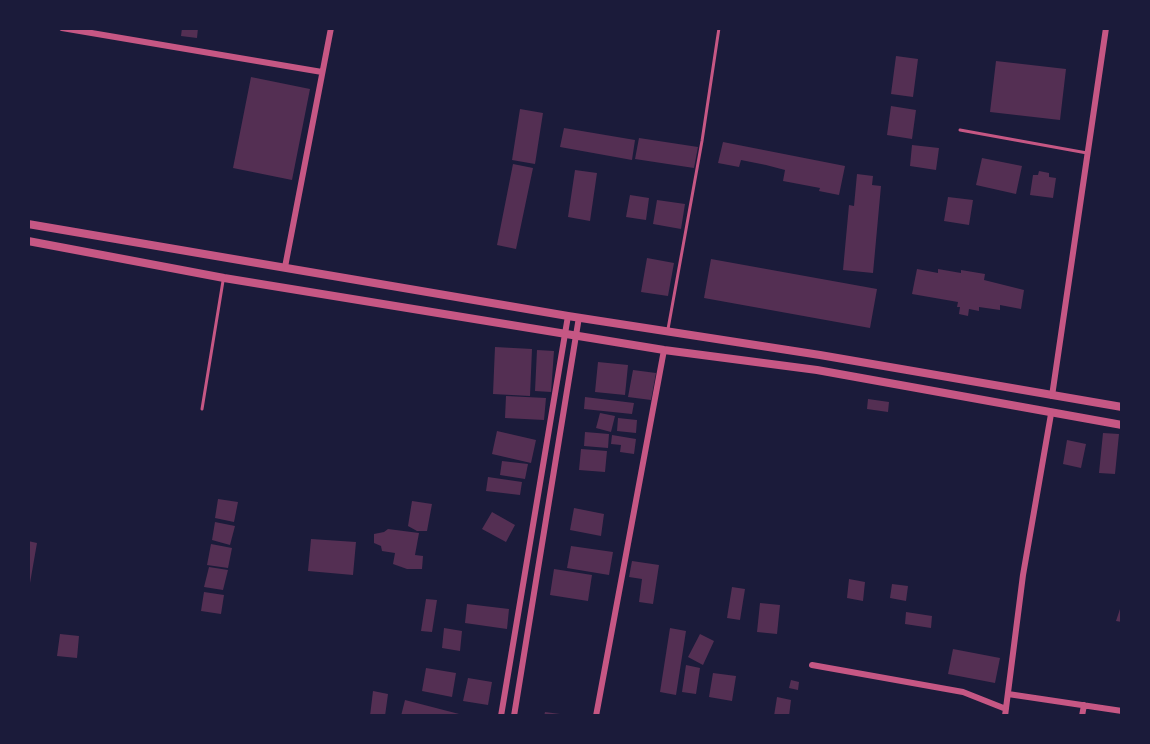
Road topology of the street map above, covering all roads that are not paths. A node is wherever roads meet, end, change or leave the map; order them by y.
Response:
1 (62, 28) edge
2 (331, 28) edge
3 (719, 28) edge
4 (1106, 28) edge
5 (322, 72) junction
6 (960, 130) dead end
7 (1089, 154) junction
8 (28, 224) edge
9 (28, 241) edge
10 (285, 267) junction
11 (224, 278) junction
12 (568, 316) junction
13 (579, 317) junction
14 (668, 331) junction
15 (565, 334) junction
16 (577, 336) junction
17 (664, 350) junction
18 (820, 355) junction
19 (817, 370) junction
20 (1052, 396) junction
21 (1122, 407) edge
22 (202, 409) dead end
23 (1051, 414) junction
24 (1122, 425) edge
25 (812, 665) dead end
26 (1008, 694) junction
27 (1084, 705) junction
28 (1122, 711) edge
29 (1005, 712) edge
30 (501, 716) edge
31 (514, 716) edge
32 (596, 716) edge
33 (1082, 716) edge

1 - 5 street
2 - 5 street
3 - 14 lane
4 - 7 street
5 - 10 street
6 - 7 lane
7 - 20 street
8 - 10 street
9 - 11 street
10 - 12 street
11 - 15 street
11 - 22 lane
12 - 13 street
12 - 15 street
13 - 14 street
13 - 16 street
14 - 18 street
15 - 16 street
15 - 30 street
16 - 17 street
16 - 31 street
17 - 19 street
17 - 32 street
18 - 19 street
18 - 20 street
19 - 23 street
20 - 21 street
23 - 24 street
23 - 26 street
25 - 29 street
26 - 27 street
26 - 29 street
27 - 28 street
27 - 33 street

